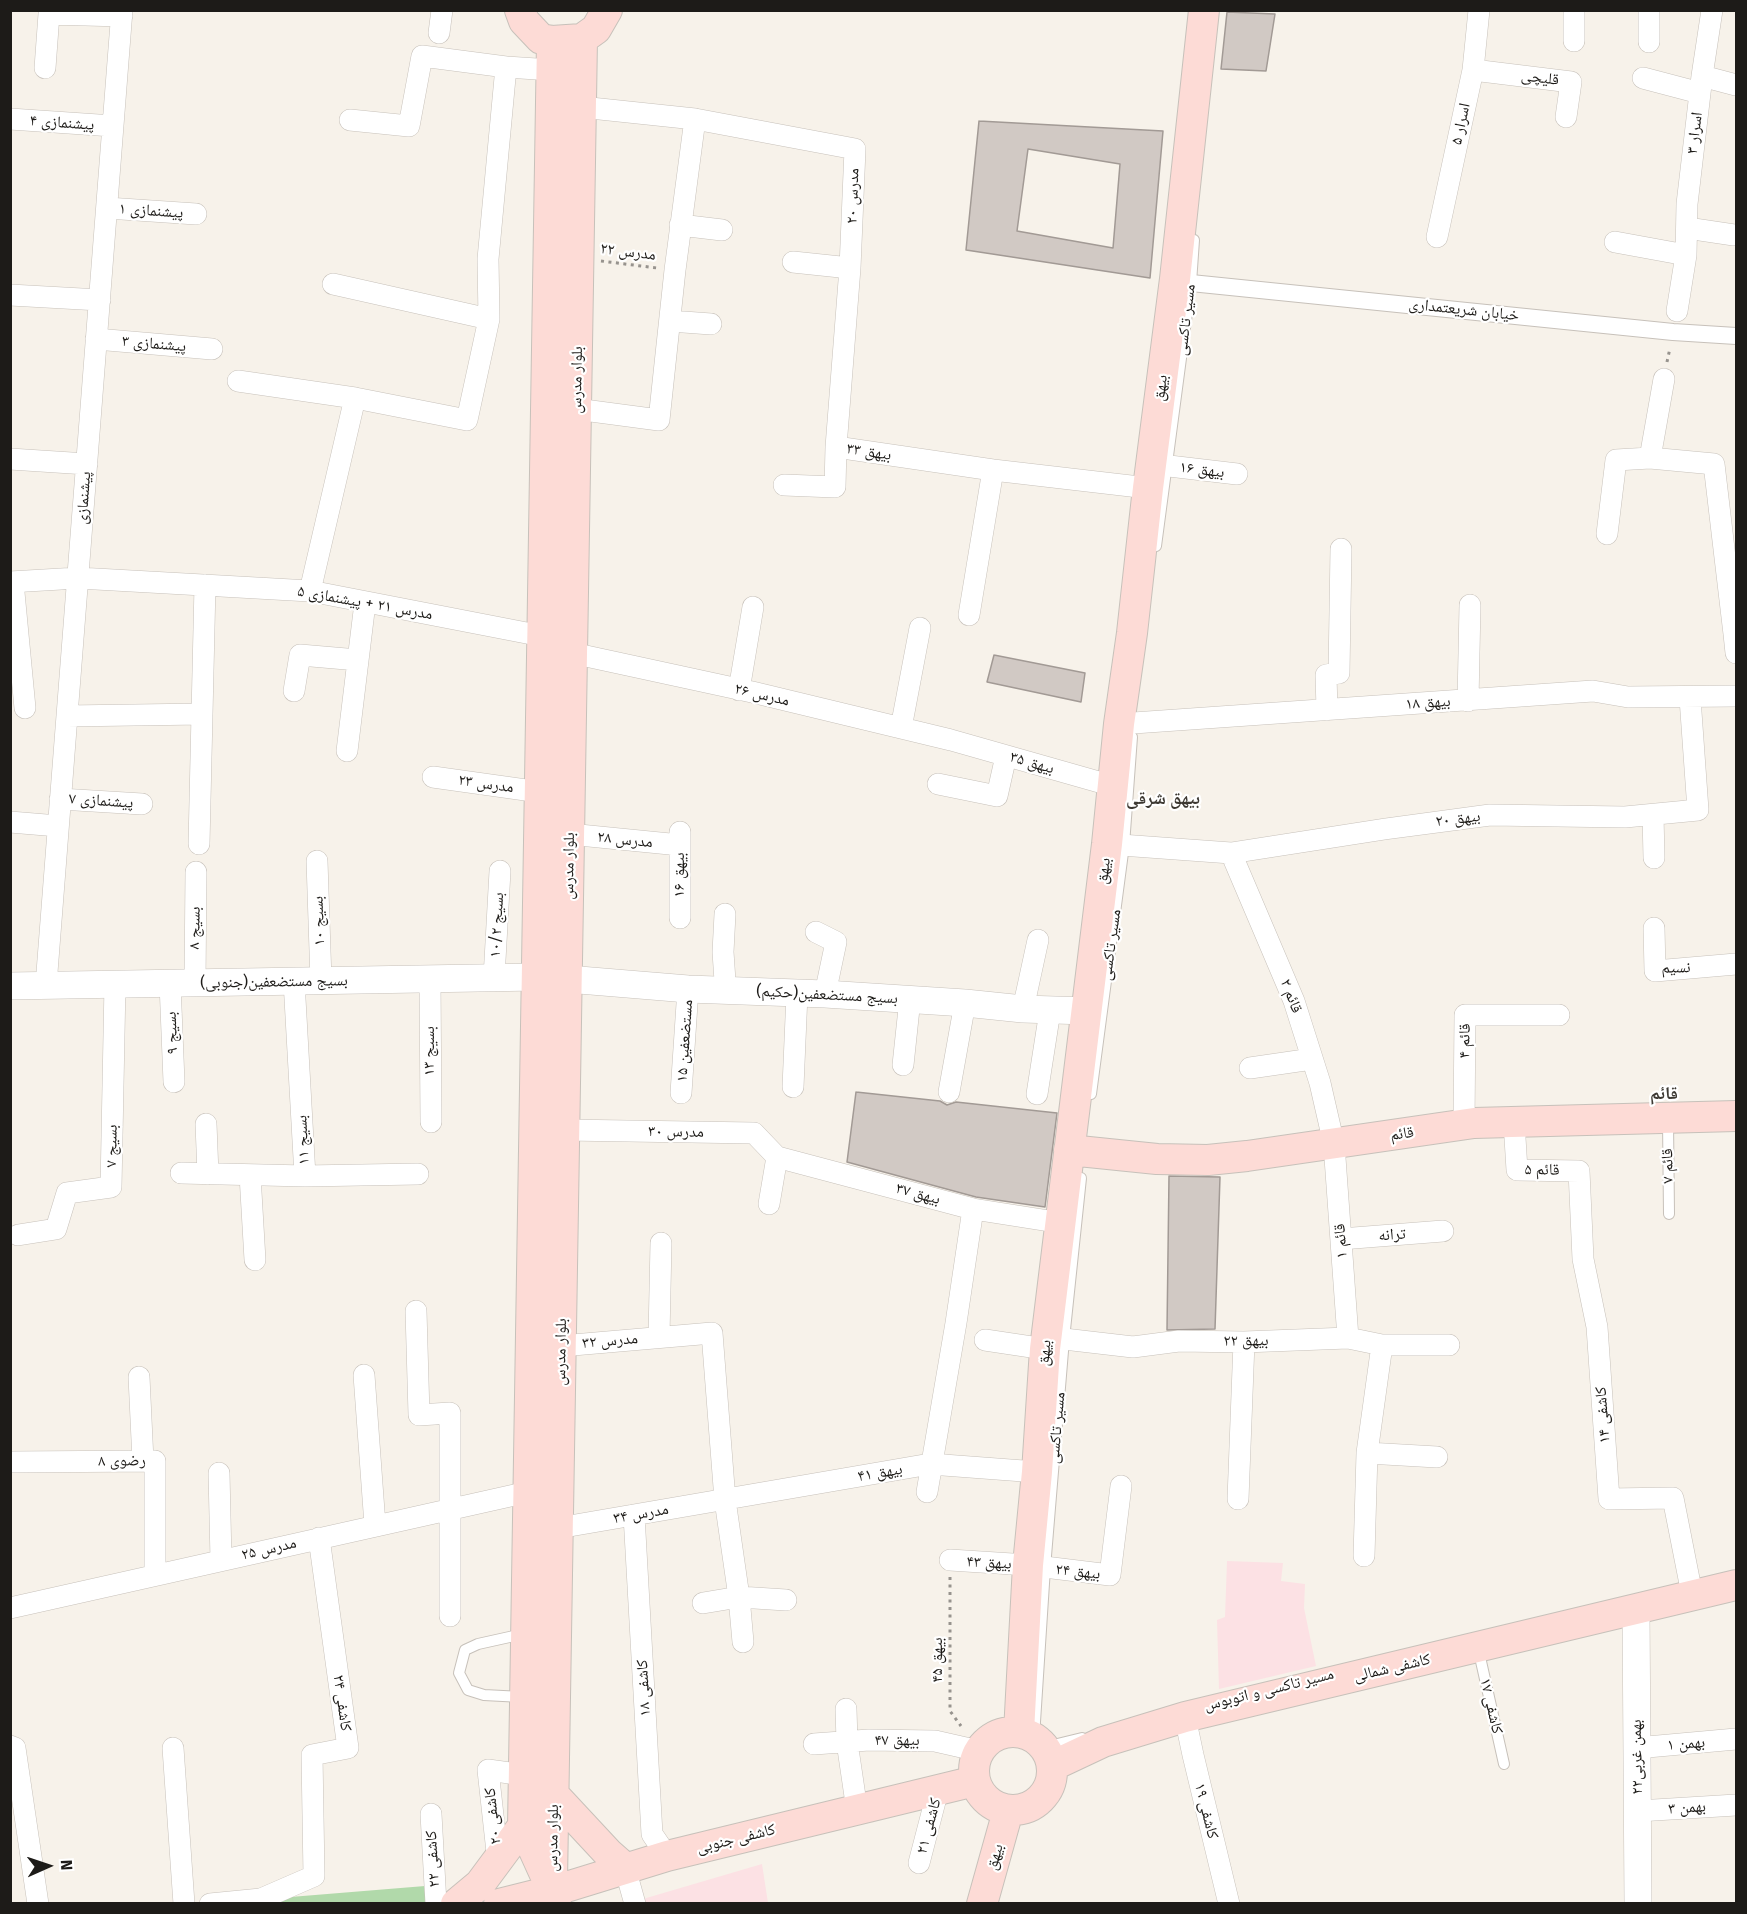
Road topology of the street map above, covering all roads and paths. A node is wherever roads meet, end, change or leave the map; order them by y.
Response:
1 (442, 10) edge
2 (520, 10) edge
3 (608, 10) edge
4 (1204, 10) edge
5 (1479, 10) edge
6 (1574, 10) edge
7 (1649, 10) edge
8 (1712, 10) edge
9 (122, 13) edge
10 (439, 33) dead end
11 (582, 39) junction
12 (552, 41) junction
13 (1574, 41) dead end
14 (1649, 42) dead end
15 (506, 67) junction
16 (45, 68) dead end
17 (552, 70) junction
18 (1473, 70) junction
19 (1643, 78) dead end
20 (1701, 85) junction
21 (1737, 86) edge
22 (581, 107) junction
23 (1566, 117) dead end
24 (10, 119) edge
25 (695, 119) junction
26 (350, 120) dead end
27 (113, 126) junction
28 (1196, 188) dead end
29 (107, 208) junction
30 (196, 214) dead end
31 (1194, 224) dead end
32 (680, 225) junction
33 (1687, 228) junction
34 (722, 230) dead end
35 (1734, 235) dead end
36 (1437, 237) dead end
37 (1615, 242) dead end
38 (1686, 255) junction
39 (579, 258) junction
40 (793, 262) dead end
41 (850, 267) junction
42 (675, 270) junction
43 (1191, 283) junction
44 (333, 284) dead end
45 (10, 295) edge
46 (99, 300) junction
47 (1677, 311) dead end
48 (489, 319) junction
49 (670, 321) junction
50 (711, 324) dead end
51 (1673, 332) junction
52 (1737, 336) edge
53 (96, 339) junction
54 (212, 349) dead end
55 (1664, 379) joint
56 (238, 381) dead end
57 (355, 398) junction
58 (576, 409) junction
59 (836, 447) junction
60 (1650, 458) junction
61 (10, 459) edge
62 (87, 464) junction
63 (993, 470) junction
64 (1156, 472) junction
65 (1236, 474) dead end
66 (784, 485) dead end
67 (1607, 534) dead end
68 (1341, 549) dead end
69 (1155, 559) dead end
70 (78, 578) junction
71 (11, 582) edge
72 (205, 585) junction
73 (310, 591) junction
74 (365, 603) junction
75 (1470, 604) dead end
76 (753, 607) dead end
77 (969, 615) dead end
78 (920, 628) dead end
79 (542, 636) junction
80 (1736, 640) edge
81 (572, 653) junction
82 (358, 660) junction
83 (739, 690) junction
84 (294, 691) dead end
85 (1737, 696) edge
86 (1690, 698) junction
87 (1468, 700) junction
88 (25, 708) dead end
89 (1327, 710) junction
90 (202, 714) junction
91 (67, 716) junction
92 (1129, 720) junction
93 (901, 728) junction
94 (951, 740) joint
95 (346, 751) dead end
96 (1006, 756) junction
97 (570, 768) junction
98 (433, 777) dead end
99 (540, 781) junction
100 (938, 784) dead end
101 (1113, 786) junction
102 (60, 799) junction
103 (142, 804) dead end
104 (1653, 814) junction
105 (10, 822) edge
106 (58, 826) junction
107 (569, 834) junction
108 (680, 838) joint
109 (199, 844) dead end
110 (1116, 845) junction
111 (1231, 854) junction
112 (1654, 858) dead end
113 (317, 861) dead end
114 (500, 871) dead end
115 (196, 872) dead end
116 (724, 914) dead end
117 (680, 918) dead end
118 (1654, 928) dead end
119 (816, 932) dead end
120 (1038, 940) dead end
121 (1737, 964) edge
122 (537, 977) junction
123 (494, 978) junction
124 (430, 979) junction
125 (567, 979) junction
126 (294, 981) junction
127 (321, 981) junction
128 (182, 983) junction
129 (115, 984) junction
130 (10, 986) edge
131 (46, 986) junction
132 (688, 989) junction
133 (722, 990) junction
134 (797, 994) junction
135 (825, 994) junction
136 (910, 999) junction
137 (965, 1003) junction
138 (1023, 1009) junction
139 (1050, 1011) junction
140 (1087, 1011) junction
141 (1559, 1015) dead end
142 (1312, 1059) junction
143 (903, 1065) dead end
144 (1250, 1068) dead end
145 (174, 1082) dead end
146 (793, 1087) dead end
147 (949, 1092) dead end
148 (681, 1093) dead end
149 (1037, 1094) dead end
150 (1090, 1104) dead end
151 (1737, 1116) edge
152 (1668, 1118) junction
153 (431, 1122) dead end
154 (1514, 1122) junction
155 (206, 1124) dead end
156 (1464, 1125) junction
157 (565, 1130) junction
158 (1334, 1144) junction
159 (1079, 1147) junction
160 (777, 1157) junction
161 (1579, 1171) joint
162 (181, 1173) dead end
163 (208, 1174) junction
164 (418, 1174) dead end
165 (250, 1175) junction
166 (305, 1176) junction
167 (533, 1202) junction
168 (564, 1202) junction
169 (769, 1204) dead end
170 (973, 1209) junction
171 (1669, 1214) dead end
172 (1062, 1223) junction
173 (1443, 1231) dead end
174 (18, 1235) dead end
175 (1341, 1239) junction
176 (661, 1243) dead end
177 (255, 1260) dead end
178 (416, 1311) dead end
179 (659, 1336) junction
180 (1348, 1338) junction
181 (985, 1340) dead end
182 (1244, 1342) junction
183 (1054, 1344) junction
184 (1383, 1345) junction
185 (1449, 1345) dead end
186 (561, 1346) junction
187 (364, 1375) dead end
188 (140, 1377) dead end
189 (1367, 1454) junction
190 (1437, 1457) dead end
191 (143, 1461) junction
192 (10, 1462) edge
193 (930, 1464) junction
194 (1037, 1472) junction
195 (219, 1473) dead end
196 (1121, 1486) dead end
197 (528, 1492) junction
198 (927, 1492) dead end
199 (1238, 1499) dead end
200 (725, 1500) junction
201 (450, 1508) junction
202 (634, 1515) junction
203 (375, 1525) junction
204 (558, 1528) junction
205 (319, 1538) junction
206 (1364, 1556) dead end
207 (221, 1560) junction
208 (950, 1560) joint
209 (1037, 1566) junction
210 (155, 1575) junction
211 (1737, 1585) edge
212 (1689, 1586) junction
213 (739, 1597) junction
214 (786, 1600) dead end
215 (703, 1604) dead end
216 (10, 1608) edge
217 (1636, 1610) junction
218 (1562, 1615) dead end
219 (450, 1616) dead end
220 (526, 1633) junction
221 (743, 1642) dead end
222 (1478, 1648) junction
223 (525, 1697) junction
224 (846, 1709) dead end
225 (1185, 1717) junction
226 (1737, 1739) edge
227 (847, 1742) junction
228 (814, 1744) dead end
229 (1038, 1745) junction
230 (10, 1746) edge
231 (173, 1748) dead end
232 (1636, 1748) junction
233 (980, 1751) junction
234 (1504, 1764) dead end
235 (524, 1776) junction
236 (975, 1781) junction
237 (938, 1790) junction
238 (554, 1795) junction
239 (1737, 1805) edge
240 (857, 1810) junction
241 (1008, 1810) junction
242 (1638, 1811) junction
243 (431, 1814) dead end
244 (523, 1826) junction
245 (667, 1856) junction
246 (498, 1861) junction
247 (919, 1863) dead end
248 (625, 1868) junction
249 (598, 1878) junction
250 (554, 1897) edge
251 (38, 1904) edge
252 (184, 1904) edge
253 (210, 1904) edge
254 (436, 1904) edge
255 (456, 1904) edge
256 (500, 1904) edge
257 (583, 1904) edge
258 (635, 1904) edge
259 (982, 1904) edge
260 (1228, 1904) edge
261 (1638, 1904) edge

1 - 10 street
2 - 12 main road
3 - 11 main road
4 - 28 lane
4 - 64 main road, بیهق
5 - 18 street, اسرار ۵
6 - 13 street
7 - 14 street
8 - 20 street, اسرار ۳
9 - 16 street
9 - 27 street, پیشنمازی
11 - 12 main road
11 - 22 main road, بلوار مدرس
12 - 17 main road, بلوار مدرس
15 - 17 street
15 - 26 street
15 - 48 street
17 - 79 main road, بلوار مدرس
18 - 23 street, قلیچی
18 - 36 street, اسرار ۵
19 - 20 street
20 - 21 street
20 - 33 street, اسرار ۳
22 - 25 street, مدرس ۲۰
22 - 39 main road, بلوار مدرس
24 - 27 street, پیشنمازی ۴
25 - 32 street
25 - 41 street, مدرس ۲۰
27 - 29 street, پیشنمازی
29 - 30 street, پیشنمازی ۱
29 - 46 street, پیشنمازی
31 - 43 lane, مسیر تاکسی
32 - 34 street
32 - 42 street
33 - 35 street
33 - 38 street, اسرار ۳
37 - 38 street
38 - 47 street, اسرار ۳
39 - 42 path, مدرس ۲۲
39 - 58 main road, بلوار مدرس
40 - 41 street
41 - 59 street, مدرس ۲۰
42 - 49 street
43 - 51 street, خیابان شریعتمداری
43 - 64 lane, مسیر تاکسی
44 - 48 street
45 - 46 street
46 - 53 street, پیشنمازی
48 - 57 street
49 - 50 street
49 - 58 street
51 - 52 street, خیابان شریعتمداری
51 - 55 path
53 - 54 street, پیشنمازی ۳
53 - 62 street, پیشنمازی
55 - 60 street
56 - 57 street
57 - 73 street
58 - 81 main road, بلوار مدرس
59 - 63 street, بیهق ۳۳
59 - 66 street, بیهق ۳۳
60 - 67 street
60 - 80 street
61 - 62 street
62 - 70 street, پیشنمازی
63 - 64 street, بیهق ۳۳
63 - 77 street
64 - 65 street, بیهق ۱۶
64 - 69 lane, مسیر تاکسی
64 - 92 main road, بیهق
68 - 89 street
70 - 71 street, مدرس ۲۱ + پیشنمازی ۵
70 - 72 street, مدرس ۲۱ + پیشنمازی ۵
70 - 91 street, پیشنمازی
71 - 88 street
72 - 73 street, مدرس ۲۱ + پیشنمازی ۵
72 - 90 street
73 - 74 street, مدرس ۲۱ + پیشنمازی ۵
74 - 79 street, مدرس ۲۱ + پیشنمازی ۵
74 - 82 street
75 - 87 street
76 - 83 street
78 - 93 street
79 - 99 main road, بلوار مدرس
81 - 83 street, مدرس ۲۶
81 - 97 main road, بلوار مدرس
82 - 84 street
82 - 95 street
83 - 93 street, مدرس ۲۶
85 - 86 street, بیهق ۱۸
86 - 87 street, بیهق ۱۸
86 - 104 street, بیهق ۲۰
87 - 89 street, بیهق ۱۸
89 - 92 street, بیهق ۱۸
90 - 91 street
90 - 109 street
91 - 102 street, پیشنمازی
92 - 101 main road, بیهق
92 - 110 lane, مسیر تاکسی
93 - 94 street, مدرس ۲۶
94 - 96 street, بیهق ۳۵
96 - 100 street
96 - 101 street, بیهق ۳۵
97 - 99 main road
97 - 107 main road, بلوار مدرس
98 - 99 street, مدرس ۲۳
99 - 122 main road, بلوار مدرس
101 - 110 main road, بیهق
102 - 103 street, پیشنمازی ۷
102 - 106 street, پیشنمازی
104 - 111 street, بیهق ۲۰
104 - 112 street
105 - 106 street
106 - 131 street, پیشنمازی
107 - 108 street, مدرس ۲۸
107 - 125 main road, بلوار مدرس
108 - 117 street, بیهق ۱۶
110 - 111 street, بیهق ۲۰
110 - 140 main road, بیهق
110 - 150 lane, مسیر تاکسی
111 - 142 street, قائم ۲
113 - 127 street, بسیج ۱۰
114 - 123 street, بسیج ۱۰/۲
115 - 128 street, بسیج ۸
116 - 133 street
118 - 121 street, نسیم
119 - 135 street
120 - 138 street
122 - 123 street, بسیج مستضعفین(جنوبی)
122 - 167 main road, بلوار مدرس
123 - 124 street, بسیج مستضعفین(جنوبی)
124 - 127 street, بسیج مستضعفین(جنوبی)
124 - 153 street, بسیج ۱۳
125 - 132 street, بسیج مستضعفین(حکیم)
125 - 157 main road, بلوار مدرس
126 - 127 street, بسیج مستضعفین(جنوبی)
126 - 128 street, بسیج مستضعفین(جنوبی)
126 - 166 street, بسیج ۱۱
128 - 129 street, بسیج مستضعفین(جنوبی)
128 - 145 street, بسیج ۹
129 - 131 street, بسیج مستضعفین(جنوبی)
129 - 174 street, بسیج ۷
130 - 131 street, بسیج مستضعفین(جنوبی)
132 - 133 street, بسیج مستضعفین(حکیم)
132 - 148 street, مستضعفین ۱۵
133 - 134 street, بسیج مستضعفین(حکیم)
134 - 135 street, بسیج مستضعفین(حکیم)
134 - 146 street
135 - 136 street, بسیج مستضعفین(حکیم)
136 - 137 street, بسیج مستضعفین(حکیم)
136 - 143 street
137 - 138 street, بسیج مستضعفین(حکیم)
137 - 147 street
138 - 139 street, بسیج مستضعفین(حکیم)
139 - 140 street, بسیج مستضعفین(حکیم)
139 - 149 street
140 - 159 main road, بیهق
141 - 156 street, قائم ۴
142 - 144 street
142 - 158 street, قائم ۲
151 - 152 main road, قائم
152 - 154 main road, قائم
152 - 171 lane, قائم ۷
154 - 156 main road, قائم
154 - 161 street, قائم ۵
155 - 163 street
156 - 158 main road, قائم
157 - 160 street, مدرس ۳۰
157 - 168 main road, بلوار مدرس
158 - 159 main road, قائم
158 - 175 street, قائم ۱
159 - 172 main road, بیهق
159 - 183 lane, مسیر تاکسی
160 - 169 street
160 - 170 street, بیهق ۳۷
161 - 212 street, کاشفی ۱۴
162 - 163 street, بسیج ۱۱
163 - 165 street, بسیج ۱۱
164 - 166 street
165 - 166 street, بسیج ۱۱
165 - 177 street
167 - 168 main road
167 - 197 main road, بلوار مدرس
168 - 186 main road, بلوار مدرس
170 - 172 street, بیهق ۳۷
170 - 193 street
172 - 183 main road, بیهق
173 - 175 street, ترانه
175 - 180 street, قائم ۱
176 - 179 street
178 - 201 street
179 - 186 street, مدرس ۳۲
179 - 200 street, مدرس ۳۲
180 - 182 street, بیهق ۲۲
180 - 184 street, بیهق ۲۲
181 - 183 street, بیهق ۲۲
182 - 183 street, بیهق ۲۲
182 - 199 street
183 - 194 main road, بیهق
183 - 209 lane, مسیر تاکسی
184 - 185 street, بیهق ۲۲
184 - 189 street
186 - 204 main road, بلوار مدرس
187 - 203 street
188 - 191 street
189 - 190 street
189 - 206 street
191 - 192 street, رضوی ۸
191 - 210 street, رضوی ۸
193 - 194 street, بیهق ۴۱
193 - 198 street
193 - 200 street, بیهق ۴۱
194 - 209 main road, بیهق
195 - 207 street
196 - 209 street, بیهق ۲۴
197 - 201 street, مدرس ۲۵
197 - 220 main road, بلوار مدرس
200 - 202 street, مدرس ۳۴
200 - 213 street
201 - 203 street, مدرس ۲۵
201 - 219 street
202 - 204 street, مدرس ۳۴
202 - 245 street, کاشفی ۱۸
203 - 205 street, مدرس ۲۵
204 - 238 main road, بلوار مدرس
205 - 207 street, مدرس ۲۵
205 - 253 street, کاشفی ۲۴
207 - 210 street, مدرس ۲۵
208 - 209 street, بیهق ۴۳
208 - 233 path, بیهق ۴۵
209 - 229 main road, بیهق
210 - 216 street, مدرس ۲۵
211 - 212 main road, کاشفی شمالی
212 - 217 main road, کاشفی شمالی
213 - 214 street
213 - 215 street
213 - 221 street
217 - 222 main road, کاشفی شمالی
217 - 232 street, ۲۲بهمن غربی
218 - 229 lane, مسیر تاکسی و اتوبوس
220 - 223 main road, بلوار مدرس
220 - 223 lane
222 - 225 main road, کاشفی شمالی
222 - 234 lane, کاشفی ۱۷
223 - 235 main road, بلوار مدرس
224 - 227 street
225 - 229 main road, کاشفی شمالی
225 - 260 street, کاشفی ۱۹
226 - 232 street, بهمن ۱
227 - 228 street, بیهق ۴۷
227 - 233 street, بیهق ۴۷
227 - 240 street
229 - 233 main road
229 - 241 main road
230 - 251 street
231 - 252 street
232 - 242 street, ۲۲بهمن غربی
233 - 236 main road
235 - 244 main road, بلوار مدرس
235 - 246 street, کاشفی ۲۰
236 - 237 main road, کاشفی جنوبی
236 - 241 main road
237 - 240 main road, کاشفی جنوبی
237 - 247 street, کاشفی ۲۱
238 - 248 main road
238 - 250 main road, بلوار مدرس
239 - 242 street, بهمن ۳
240 - 245 main road, کاشفی جنوبی
241 - 259 main road, بیهق
242 - 261 street, ۲۲بهمن غربی
243 - 254 street, کاشفی ۲۲
244 - 246 main road
244 - 250 main road, بلوار مدرس
245 - 248 main road, کاشفی جنوبی
246 - 255 main road
248 - 249 main road, کاشفی جنوبی
248 - 258 street
249 - 250 main road, کاشفی جنوبی
249 - 257 main road
250 - 256 main road, کاشفی جنوبی

